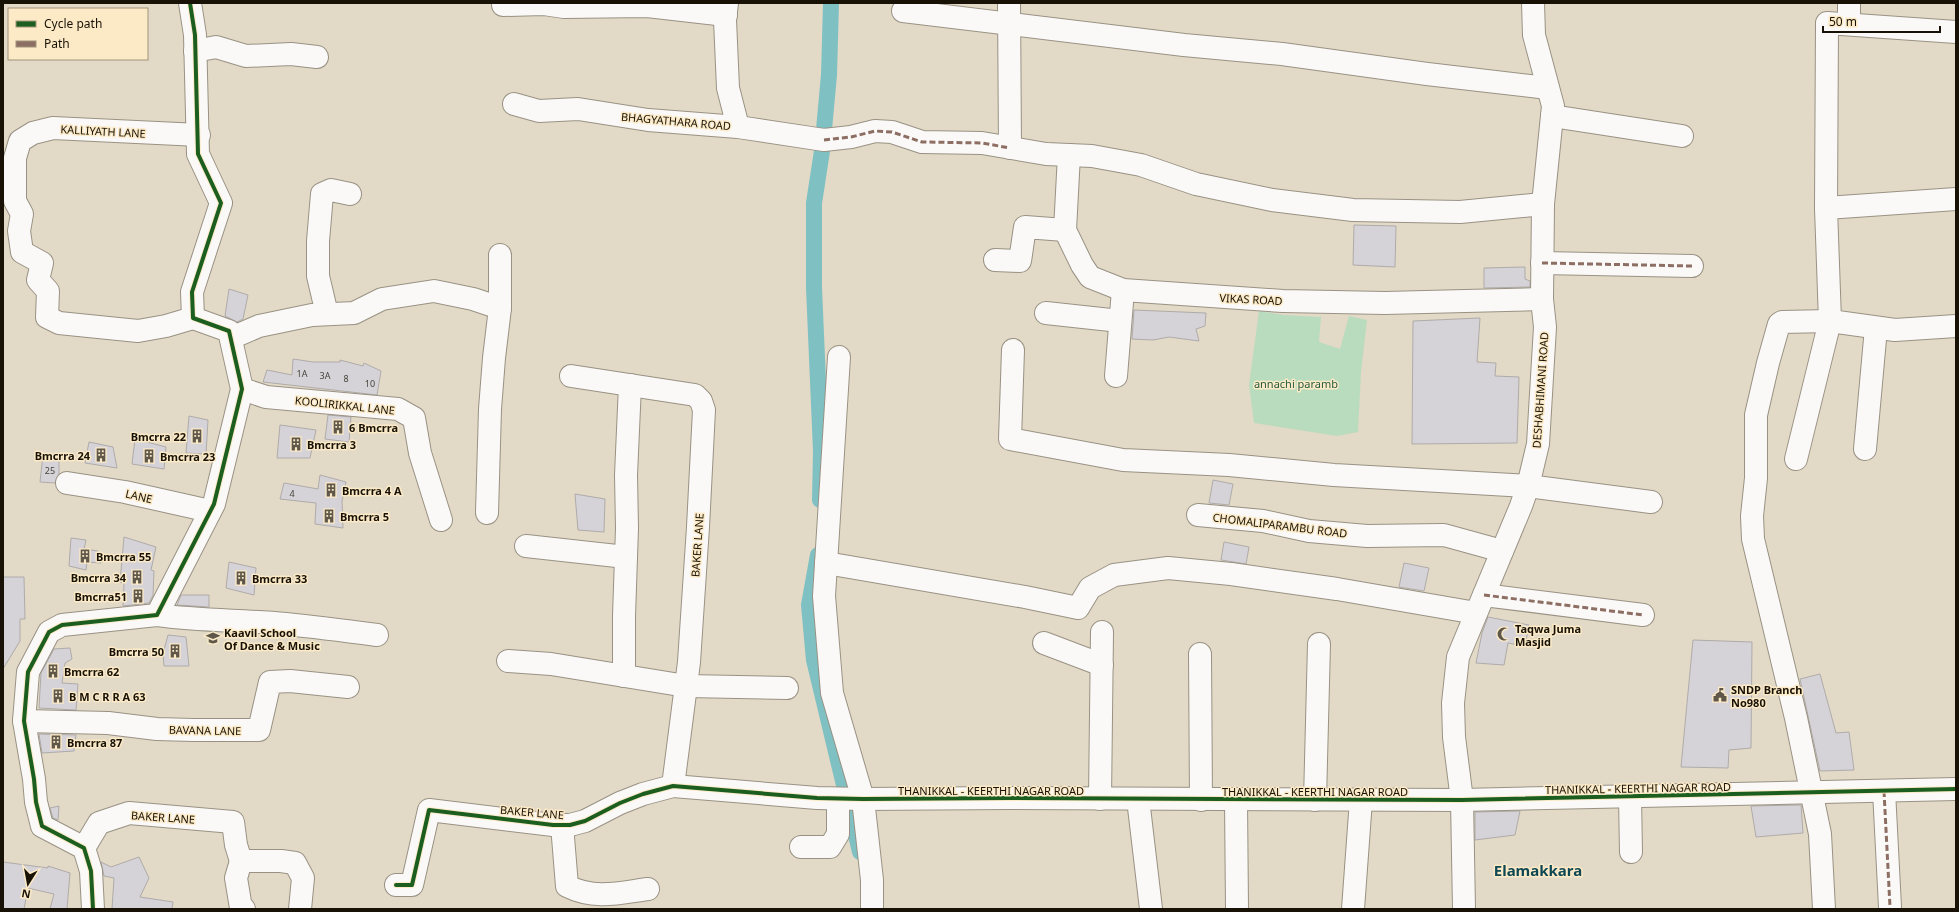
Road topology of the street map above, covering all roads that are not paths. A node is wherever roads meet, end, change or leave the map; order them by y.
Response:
1 (190, 3) edge
2 (1533, 3) edge
3 (503, 5) dead end
4 (726, 9) edge
5 (903, 11) dead end
6 (1010, 13) edge
7 (1849, 14) edge
8 (1956, 32) edge
9 (195, 51) junction
10 (317, 57) dead end
11 (1548, 88) junction
12 (514, 104) dead end
13 (1552, 116) junction
14 (738, 127) junction
15 (199, 135) junction
16 (1682, 136) dead end
17 (1010, 148) junction
18 (1069, 155) junction
19 (350, 194) dead end
20 (1956, 199) edge
21 (1543, 204) junction
22 (1826, 208) junction
23 (1066, 230) junction
24 (500, 255) dead end
25 (995, 260) dead end
26 (1542, 263) junction
27 (1692, 266) dead end
28 (1123, 290) junction
29 (1542, 299) junction
30 (500, 308) junction
31 (1046, 313) dead end
32 (327, 314) junction
33 (193, 318) junction
34 (1120, 321) junction
35 (1830, 321) junction
36 (1956, 326) edge
37 (1876, 328) junction
38 (231, 338) junction
39 (1013, 350) dead end
40 (839, 358) dead end
41 (571, 376) dead end
42 (1116, 376) dead end
43 (630, 385) junction
44 (242, 389) junction
45 (1866, 449) dead end
46 (1796, 459) dead end
47 (67, 483) dead end
48 (1528, 486) junction
49 (1651, 502) dead end
50 (210, 511) junction
51 (487, 513) dead end
52 (1198, 515) dead end
53 (441, 520) dead end
54 (526, 546) dead end
55 (1502, 551) junction
56 (626, 557) junction
57 (826, 562) junction
58 (1480, 604) junction
59 (157, 615) junction
60 (1643, 615) dead end
61 (1102, 632) dead end
62 (377, 635) dead end
63 (1044, 643) dead end
64 (1319, 644) dead end
65 (1200, 654) dead end
66 (508, 660) dead end
67 (1102, 665) junction
68 (624, 676) junction
69 (686, 686) junction
70 (348, 687) dead end
71 (787, 688) dead end
72 (24, 721) junction
73 (673, 786) junction
74 (1956, 789) edge
75 (1884, 791) junction
76 (1811, 793) junction
77 (1630, 798) junction
78 (842, 799) junction
79 (1100, 799) junction
80 (1138, 799) junction
81 (1201, 800) junction
82 (1236, 800) junction
83 (1315, 800) junction
84 (1361, 800) junction
85 (1462, 800) junction
86 (562, 825) junction
87 (801, 847) dead end
88 (84, 848) junction
89 (1632, 852) dead end
90 (242, 861) junction
91 (396, 885) dead end
92 (648, 889) dead end
93 (1890, 907) dead end
94 (93, 909) edge
95 (244, 909) edge
96 (300, 909) edge
97 (872, 909) edge
98 (1151, 909) edge
99 (1237, 909) edge
100 (1354, 909) edge
101 (1464, 909) edge
102 (1824, 909) edge

1 - 9 street
2 - 11 street, DESHABHIMANI ROAD
3 - 4 street
4 - 14 street, BHAGYATHARA ROAD
5 - 6 street
6 - 11 street
6 - 17 street
7 - 8 street
7 - 22 street
9 - 10 street
9 - 15 street
11 - 13 street, DESHABHIMANI ROAD
12 - 14 street, BHAGYATHARA ROAD
13 - 16 street
13 - 21 street, DESHABHIMANI ROAD
14 - 17 street
15 - 33 street
15 - 33 street, KALLIYATH LANE
17 - 18 street
18 - 21 street
18 - 23 street, VIKAS ROAD
19 - 32 street
20 - 22 street
21 - 26 street, DESHABHIMANI ROAD
22 - 35 street
23 - 25 street
23 - 28 street, VIKAS ROAD
24 - 30 street
26 - 27 street
26 - 29 street, DESHABHIMANI ROAD
28 - 29 street, VIKAS ROAD
28 - 34 street
29 - 48 street, DESHABHIMANI ROAD
30 - 32 street
30 - 51 street
31 - 34 street
32 - 38 street
33 - 38 street
34 - 42 street
35 - 37 street
35 - 46 street
35 - 76 street
36 - 37 street
37 - 45 street
38 - 44 street
39 - 48 street
40 - 57 street
41 - 43 street, BAKER LANE
43 - 56 street
43 - 69 street, BAKER LANE
44 - 50 street
44 - 53 street, KOOLIRIKKAL LANE
47 - 50 street, LANE
48 - 49 street
48 - 55 street, DESHABHIMANI ROAD
50 - 59 street
52 - 55 street, CHOMALIPARAMBU ROAD
54 - 56 street
55 - 58 street, DESHABHIMANI ROAD
56 - 68 street
57 - 58 street
57 - 78 street
58 - 60 street
58 - 85 street, DESHABHIMANI ROAD
59 - 62 street
59 - 72 street
61 - 67 street
63 - 67 street
64 - 83 street
65 - 81 street
66 - 68 street
67 - 79 street
68 - 69 street
69 - 71 street
69 - 73 street, BAKER LANE
70 - 72 street, BAVANA LANE
72 - 88 street
73 - 78 street, THANIKKAL - KEERTHI NAGAR ROAD
73 - 86 street, BAKER LANE
74 - 75 street, THANIKKAL - KEERTHI NAGAR ROAD
75 - 76 street, THANIKKAL - KEERTHI NAGAR ROAD
75 - 93 street
76 - 77 street, THANIKKAL - KEERTHI NAGAR ROAD
76 - 102 street
77 - 85 street, THANIKKAL - KEERTHI NAGAR ROAD
77 - 89 street
78 - 79 street, THANIKKAL - KEERTHI NAGAR ROAD
78 - 87 street
78 - 97 street
79 - 80 street, THANIKKAL - KEERTHI NAGAR ROAD
80 - 81 street, THANIKKAL - KEERTHI NAGAR ROAD
80 - 98 street
81 - 82 street, THANIKKAL - KEERTHI NAGAR ROAD
82 - 83 street, THANIKKAL - KEERTHI NAGAR ROAD
82 - 99 street
83 - 84 street, THANIKKAL - KEERTHI NAGAR ROAD
84 - 85 street, THANIKKAL - KEERTHI NAGAR ROAD
84 - 100 street
85 - 101 street, DESHABHIMANI ROAD
86 - 91 street, BAKER LANE
86 - 92 street
88 - 90 street, BAKER LANE
88 - 94 street
90 - 95 street
90 - 96 street

